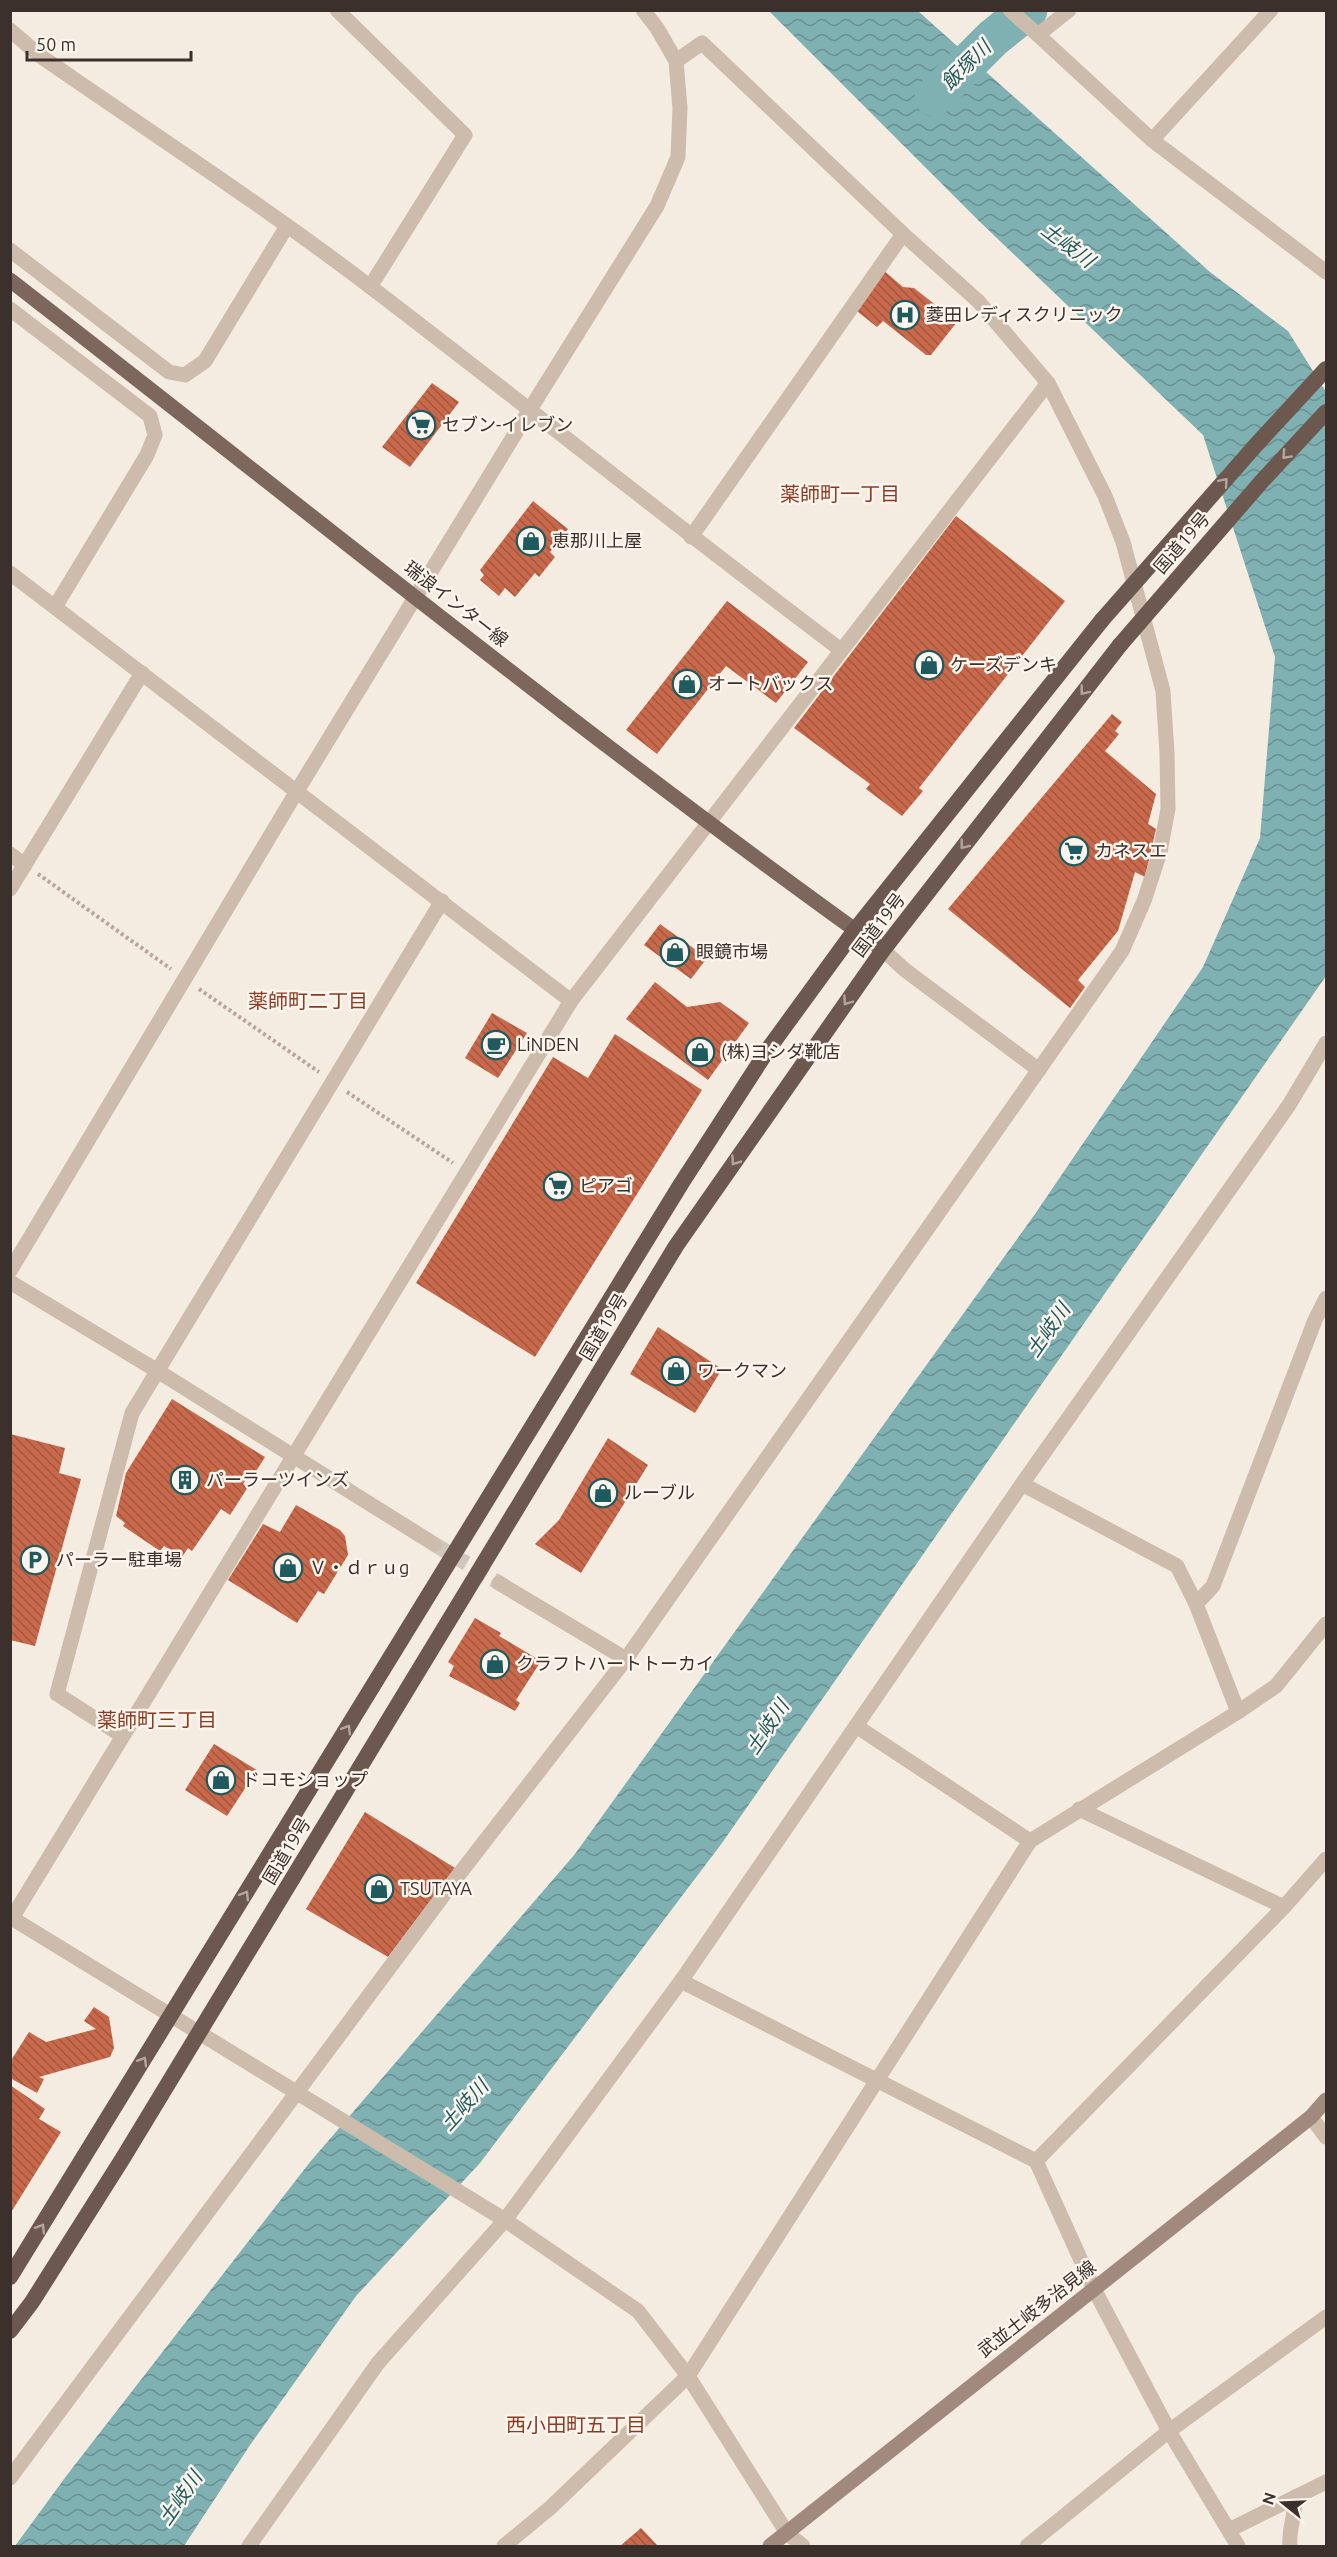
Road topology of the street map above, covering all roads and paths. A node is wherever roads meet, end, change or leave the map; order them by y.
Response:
1 (336, 10) edge
2 (643, 10) edge
3 (1010, 10) edge
4 (1069, 10) edge
5 (1271, 10) edge
6 (10, 30) edge
7 (1038, 35) junction
8 (676, 61) junction
9 (1152, 140) junction
10 (287, 226) junction
11 (903, 234) junction
12 (10, 250) edge
13 (1326, 272) edge
14 (10, 280) edge
15 (370, 287) junction
16 (10, 309) edge
17 (1326, 369) edge
18 (1048, 382) junction
19 (529, 411) junction
20 (1326, 412) edge
21 (691, 537) junction
22 (10, 573) edge
23 (416, 599) junction
24 (55, 607) junction
25 (841, 650) junction
26 (142, 673) junction
27 (297, 791) junction
28 (708, 821) junction
29 (10, 854) edge
30 (25, 865) junction
31 (10, 889) edge
32 (442, 901) junction
33 (855, 930) junction
34 (884, 951) junction
35 (185, 979) junction
36 (571, 1000) junction
37 (1326, 1043) edge
38 (1039, 1070) junction
39 (334, 1083) junction
40 (468, 1173) junction
41 (10, 1271) edge
42 (10, 1282) edge
43 (1326, 1298) edge
44 (1321, 1324) edge
45 (156, 1370) junction
46 (293, 1457) junction
47 (1022, 1484) junction
48 (435, 1544) tunnel mouth
49 (499, 1583) tunnel mouth
50 (1196, 1604) junction
51 (1326, 1624) edge
52 (626, 1659) junction
53 (1238, 1712) junction
54 (856, 1726) junction
55 (121, 1735) junction
56 (1079, 1809) junction
57 (1030, 1841) junction
58 (1326, 1859) edge
59 (1284, 1907) junction
60 (11, 1918) edge
61 (681, 1981) junction
62 (171, 2015) junction
63 (200, 2032) junction
64 (877, 2081) junction
65 (300, 2093) junction
66 (1326, 2100) edge
67 (1311, 2117) junction
68 (1326, 2137) edge
69 (1036, 2161) junction
70 (505, 2220) junction
71 (10, 2277) edge
72 (1094, 2289) junction
73 (1326, 2317) edge
74 (10, 2331) edge
75 (688, 2376) junction
76 (1169, 2431) junction
77 (10, 2478) edge
78 (1326, 2482) edge
79 (1295, 2497) junction
80 (1229, 2529) junction
81 (787, 2533) junction
82 (249, 2547) edge
83 (504, 2547) edge
84 (770, 2547) edge
85 (803, 2547) edge
86 (1027, 2547) edge
87 (1238, 2547) edge
88 (1290, 2547) edge

1 - 15 street
2 - 8 street
3 - 7 street
4 - 7 street
5 - 9 street
6 - 10 street
7 - 9 street
8 - 11 street
8 - 19 street
9 - 13 street
10 - 12 street
10 - 15 street
11 - 18 street
11 - 21 street
14 - 23 main road, 瑞浪インター線
15 - 19 street
16 - 24 street
33 -> 17 highway, 国道19号, bridge
18 - 25 street
18 - 38 street
19 - 21 street
19 - 23 street
20 -> 34 highway, 国道19号, bridge
21 - 25 street
22 - 24 street
23 - 27 street
23 - 28 main road, 瑞浪インター線
24 - 26 street
25 - 28 street
26 - 27 street
26 - 30 street
27 - 32 street
27 - 35 street
28 - 33 main road, 瑞浪インター線
28 - 36 street
29 - 30 street
30 - 31 street
30 - 35 path
32 - 36 street
32 - 39 street
33 - 34 main road, 瑞浪インター線
62 -> 33 highway, 国道19号
34 - 38 street
34 -> 63 highway, 国道19号
35 - 39 path
35 - 41 street
36 - 40 street
37 - 47 street
38 - 52 street
39 - 40 path
39 - 45 street
40 - 46 street
42 - 45 street
43 - 44 street
44 - 50 street
45 - 46 street
45 - 55 street
46 - 48 street
46 - 55 street
47 - 50 street
47 - 54 street
49 - 52 street
50 - 53 street
51 - 53 street
52 - 65 street
53 - 56 street
54 - 57 street
54 - 61 street
55 - 60 street
56 - 57 street
56 - 59 street
57 - 64 street
58 - 59 street
59 - 69 street
60 - 62 street
61 - 64 street
61 - 70 street
62 - 63 street
71 -> 62 highway, 国道19号
63 - 65 street
63 - 74 highway, 国道19号
64 - 69 street
64 - 75 street
65 - 70 street
65 - 77 street
66 - 67 main road, 武並土岐多治見線
67 - 68 street
67 - 72 main road, 武並土岐多治見線
69 - 72 street
70 - 75 street
70 - 82 street
72 - 76 street
72 - 81 main road, 武並土岐多治見線
73 - 76 street
75 - 81 street
75 - 83 street
76 - 80 street
76 - 86 street
78 - 79 street
79 - 80 street
79 - 88 street
80 - 87 street
81 - 84 main road, 武並土岐多治見線
81 - 85 street

